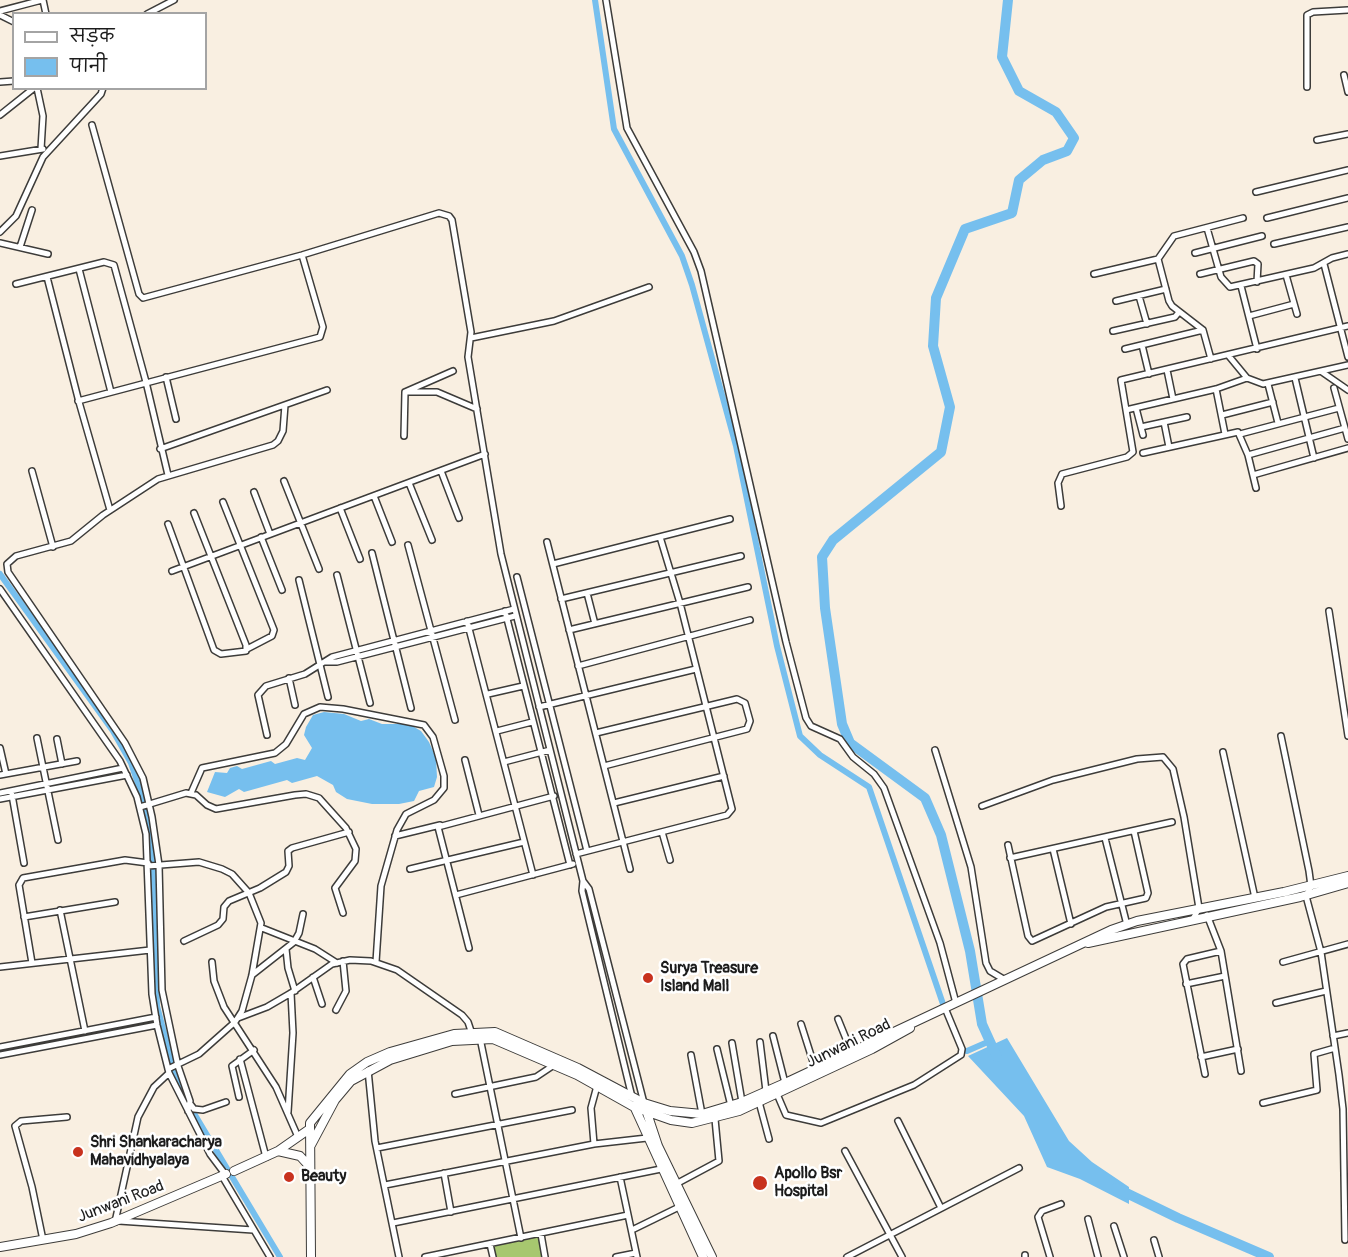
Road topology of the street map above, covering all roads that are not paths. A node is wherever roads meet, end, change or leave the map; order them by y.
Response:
1 (43, 0) edge
2 (174, 0) edge
3 (606, 0) edge
4 (1348, 10) edge
5 (151, 12) edge
6 (0, 13) edge
7 (1344, 75) dead end
8 (1307, 87) dead end
9 (32, 90) edge
10 (36, 90) edge
11 (102, 90) edge
12 (1348, 92) edge
13 (0, 115) edge
14 (92, 125) dead end
15 (1348, 134) edge
16 (1317, 140) dead end
17 (41, 149) junction
18 (50, 149) junction
19 (0, 156) edge
20 (1348, 170) edge
21 (1256, 192) dead end
22 (1348, 198) edge
23 (32, 210) dead end
24 (1243, 218) dead end
25 (1267, 218) dead end
26 (1348, 227) edge
27 (1208, 228) junction
28 (0, 232) edge
29 (1262, 236) dead end
30 (0, 243) edge
31 (1274, 244) dead end
32 (20, 247) junction
33 (1212, 249) junction
34 (1195, 253) dead end
35 (48, 254) dead end
36 (1348, 254) edge
37 (302, 255) junction
38 (1158, 259) junction
39 (1324, 264) junction
40 (1219, 269) junction
41 (79, 270) junction
42 (1094, 274) dead end
43 (1200, 274) dead end
44 (1286, 275) junction
45 (47, 277) junction
46 (1257, 282) junction
47 (16, 284) dead end
48 (1241, 286) junction
49 (649, 287) dead end
50 (1166, 289) junction
51 (1139, 296) junction
52 (1116, 301) dead end
53 (1294, 304) junction
54 (1179, 312) junction
55 (1297, 314) dead end
56 (1249, 316) junction
57 (1147, 324) junction
58 (1348, 326) edge
59 (1340, 329) junction
60 (1203, 330) junction
61 (1113, 331) dead end
62 (471, 338) junction
63 (1142, 345) junction
64 (1125, 349) dead end
65 (1257, 349) junction
66 (1228, 355) junction
67 (1348, 357) edge
68 (1211, 359) junction
69 (1348, 365) edge
70 (1167, 370) junction
71 (453, 371) dead end
72 (1322, 372) junction
73 (1149, 374) junction
74 (166, 377) junction
75 (1247, 378) junction
76 (1295, 378) junction
77 (146, 382) junction
78 (1268, 384) junction
79 (1334, 388) dead end
80 (1216, 389) junction
81 (327, 390) dead end
82 (1348, 390) edge
83 (111, 392) junction
84 (405, 392) junction
85 (1173, 399) junction
86 (78, 401) junction
87 (1273, 402) junction
88 (285, 405) junction
89 (1136, 408) junction
90 (1339, 408) junction
91 (477, 409) junction
92 (1126, 410) junction
93 (1222, 415) junction
94 (1305, 416) junction
95 (1187, 417) dead end
96 (176, 419) dead end
97 (1164, 422) junction
98 (1278, 423) junction
99 (1141, 427) junction
100 (1345, 428) junction
101 (1225, 434) junction
102 (1240, 434) junction
103 (1143, 435) dead end
104 (404, 436) dead end
105 (1309, 437) junction
106 (1348, 439) edge
107 (1169, 447) junction
108 (1348, 448) edge
109 (160, 449) junction
110 (1143, 453) dead end
111 (485, 454) junction
112 (1248, 455) junction
113 (1314, 458) junction
114 (32, 471) dead end
115 (441, 471) junction
116 (168, 475) junction
117 (1253, 475) junction
118 (284, 481) dead end
119 (409, 483) junction
120 (1256, 488) dead end
121 (254, 492) dead end
122 (374, 496) junction
123 (223, 502) dead end
124 (1061, 506) dead end
125 (340, 508) junction
126 (110, 510) junction
127 (194, 513) dead end
128 (459, 518) dead end
129 (730, 519) dead end
130 (300, 523) junction
131 (168, 524) dead end
132 (270, 534) junction
133 (261, 537) junction
134 (660, 537) junction
135 (432, 540) dead end
136 (392, 542) dead end
137 (547, 542) dead end
138 (240, 545) junction
139 (408, 545) dead end
140 (53, 547) junction
141 (372, 553) dead end
142 (211, 556) junction
143 (741, 556) dead end
144 (360, 559) dead end
145 (553, 564) junction
146 (184, 567) junction
147 (319, 569) dead end
148 (172, 571) dead end
149 (670, 573) junction
150 (337, 575) dead end
151 (517, 577) dead end
152 (299, 580) dead end
153 (748, 587) dead end
154 (0, 589) edge
155 (282, 590) dead end
156 (587, 593) junction
157 (561, 599) junction
158 (680, 603) junction
159 (505, 611) junction
160 (1329, 611) dead end
161 (515, 612) junction
162 (507, 618) junction
163 (750, 620) dead end
164 (468, 624) junction
165 (595, 624) junction
166 (431, 630) junction
167 (569, 630) junction
168 (433, 637) junction
169 (688, 639) junction
170 (395, 643) junction
171 (247, 648) junction
172 (358, 653) junction
173 (323, 663) junction
174 (578, 666) junction
175 (696, 669) junction
176 (289, 678) junction
177 (523, 686) junction
178 (1348, 690) edge
179 (1341, 692) junction
180 (488, 694) junction
181 (586, 695) junction
182 (328, 696) dead end
183 (370, 703) dead end
184 (296, 705) dead end
185 (550, 705) junction
186 (706, 706) junction
187 (539, 707) junction
188 (411, 708) dead end
189 (455, 720) dead end
190 (532, 722) junction
191 (497, 731) junction
192 (596, 733) junction
193 (267, 735) dead end
194 (1281, 736) dead end
195 (1348, 736) edge
196 (37, 738) dead end
197 (714, 738) junction
198 (57, 739) dead end
199 (0, 748) edge
200 (550, 750) junction
201 (935, 750) dead end
202 (540, 752) junction
203 (1223, 752) dead end
204 (465, 760) dead end
205 (77, 761) dead end
206 (504, 762) junction
207 (62, 764) junction
208 (604, 766) junction
209 (44, 767) junction
210 (123, 768) junction
211 (3, 775) edge
212 (127, 775) junction
213 (724, 776) junction
214 (48, 787) junction
215 (0, 793) edge
216 (11, 794) junction
217 (191, 794) junction
218 (561, 794) junction
219 (552, 797) junction
220 (0, 799) edge
221 (614, 803) junction
222 (145, 806) junction
223 (515, 806) junction
224 (982, 806) dead end
225 (479, 815) junction
226 (1172, 822) dead end
227 (440, 825) junction
228 (1134, 831) junction
229 (349, 832) junction
230 (662, 832) junction
231 (395, 836) junction
232 (1106, 838) junction
233 (58, 840) dead end
234 (524, 842) junction
235 (623, 842) junction
236 (1008, 845) dead end
237 (1053, 849) junction
238 (587, 851) junction
239 (576, 854) junction
240 (1010, 858) junction
241 (446, 860) junction
242 (670, 860) dead end
243 (24, 863) dead end
244 (578, 863) junction
245 (153, 865) junction
246 (570, 865) junction
247 (410, 869) dead end
248 (630, 869) dead end
249 (533, 875) junction
250 (1348, 876) edge
251 (583, 881) junction
252 (1348, 883) edge
253 (1311, 886) junction
254 (249, 893) junction
255 (456, 895) junction
256 (1306, 896) junction
257 (1256, 898) junction
258 (115, 902) dead end
259 (1121, 902) junction
260 (1199, 908) junction
261 (60, 910) junction
262 (343, 913) dead end
263 (303, 914) dead end
264 (1207, 915) junction
265 (24, 917) junction
266 (1193, 919) junction
267 (1071, 924) junction
268 (1127, 925) junction
269 (262, 928) junction
270 (184, 941) dead end
271 (294, 942) junction
272 (1080, 944) junction
273 (1348, 944) edge
274 (469, 948) dead end
275 (286, 949) junction
276 (150, 950) junction
277 (1221, 951) junction
278 (1321, 952) junction
279 (71, 958) junction
280 (344, 961) junction
281 (212, 962) dead end
282 (376, 962) junction
283 (1283, 962) dead end
284 (32, 963) junction
285 (337, 963) junction
286 (0, 967) edge
287 (252, 975) junction
288 (1225, 976) junction
289 (314, 977) junction
290 (1001, 982) junction
291 (1186, 984) junction
292 (1326, 991) junction
293 (293, 992) junction
294 (956, 1003) junction
295 (1276, 1003) dead end
296 (322, 1004) dead end
297 (945, 1008) junction
298 (336, 1010) dead end
299 (156, 1017) junction
300 (838, 1019) dead end
301 (236, 1020) junction
302 (801, 1024) dead end
303 (157, 1025) junction
304 (913, 1025) junction
305 (85, 1030) junction
306 (1348, 1033) edge
307 (475, 1036) junction
308 (773, 1036) dead end
309 (1333, 1036) junction
310 (760, 1042) dead end
311 (732, 1044) dead end
312 (423, 1046) junction
313 (0, 1047) edge
314 (1238, 1048) junction
315 (1335, 1048) junction
316 (717, 1049) dead end
317 (254, 1050) junction
318 (630, 1050) junction
319 (851, 1051) junction
320 (623, 1052) junction
321 (0, 1055) edge
322 (691, 1055) dead end
323 (1201, 1057) junction
324 (240, 1059) junction
325 (554, 1065) junction
326 (815, 1068) junction
327 (172, 1069) junction
328 (368, 1070) junction
329 (1241, 1071) dead end
330 (1205, 1074) dead end
331 (785, 1083) junction
332 (489, 1086) junction
333 (597, 1086) junction
334 (766, 1091) junction
335 (455, 1094) dead end
336 (777, 1094) junction
337 (239, 1097) dead end
338 (632, 1097) junction
339 (226, 1102) dead end
340 (742, 1102) junction
341 (759, 1102) junction
342 (1263, 1103) dead end
343 (730, 1106) junction
344 (634, 1107) junction
345 (645, 1107) junction
346 (189, 1108) junction
347 (572, 1110) dead end
348 (288, 1113) junction
349 (702, 1114) junction
350 (66, 1117) dead end
351 (715, 1119) junction
352 (898, 1121) dead end
353 (497, 1123) junction
354 (308, 1130) junction
355 (298, 1137) junction
356 (646, 1137) junction
357 (769, 1139) dead end
358 (594, 1144) junction
359 (312, 1145) junction
360 (377, 1149) junction
361 (845, 1150) dead end
362 (278, 1151) junction
363 (266, 1157) junction
364 (506, 1163) junction
365 (310, 1167) junction
366 (1019, 1168) dead end
367 (661, 1169) junction
368 (234, 1171) joint
369 (444, 1173) junction
370 (225, 1175) junction
371 (1346, 1175) edge
372 (620, 1177) junction
373 (676, 1184) junction
374 (384, 1185) junction
375 (513, 1199) junction
376 (1061, 1204) dead end
377 (679, 1207) junction
378 (941, 1208) junction
379 (451, 1212) junction
380 (628, 1215) junction
381 (1088, 1219) dead end
382 (116, 1221) junction
383 (393, 1223) junction
384 (1114, 1226) dead end
385 (253, 1230) junction
386 (632, 1230) junction
387 (541, 1234) junction
388 (890, 1236) junction
389 (521, 1238) junction
390 (43, 1240) junction
391 (1154, 1240) dead end
392 (1345, 1240) dead end
393 (490, 1244) junction
394 (0, 1247) edge
395 (637, 1255) edge
396 (270, 1257) edge
397 (311, 1257) edge
398 (399, 1257) edge
399 (425, 1257) edge
400 (493, 1257) edge
401 (545, 1257) edge
402 (616, 1257) edge
403 (703, 1257) edge
404 (712, 1257) edge
405 (847, 1257) edge
406 (902, 1257) edge
407 (1050, 1257) edge
408 (1098, 1257) edge
409 (1124, 1257) edge
410 (1159, 1257) edge

1 - 6 street
2 - 5 street
3 - 294 street
4 - 8 street
7 - 12 street
9 - 13 street
10 - 17 street
11 - 18 street
14 - 37 street
15 - 16 street
17 - 18 street
17 - 19 street
18 - 28 street
20 - 21 street
22 - 25 street
23 - 32 street
24 - 27 street
26 - 31 street
27 - 33 street
27 - 38 street
29 - 33 street
30 - 32 street
32 - 35 street
33 - 34 street
33 - 40 street
36 - 39 street
37 - 62 street
37 - 74 street
38 - 42 street
38 - 50 street
39 - 44 street
39 - 59 street
40 - 43 street
40 - 46 street
40 - 48 street
41 - 45 street
41 - 77 street
41 - 83 street
44 - 46 street
44 - 53 street
45 - 47 street
45 - 86 street
46 - 48 street
48 - 56 street
49 - 62 street
50 - 51 street
50 - 54 street
51 - 52 street
51 - 57 street
53 - 55 street
53 - 56 street
54 - 57 street
54 - 60 street
56 - 65 street
57 - 61 street
58 - 59 street
59 - 65 street
59 - 67 street
60 - 63 street
60 - 68 street
62 - 91 street
63 - 64 street
63 - 73 street
65 - 66 street
66 - 68 street
66 - 75 street
68 - 70 street
69 - 72 street
70 - 73 street
70 - 85 street
71 - 84 street
72 - 76 street
72 - 82 street
73 - 92 street
74 - 77 street
74 - 96 street
75 - 78 street
75 - 80 street
76 - 78 street
76 - 94 street
77 - 83 street
77 - 109 street
78 - 87 street
79 - 90 street
80 - 85 street
80 - 93 street
81 - 88 street
83 - 86 street
84 - 91 street
84 - 104 street
85 - 89 street
86 - 126 street
87 - 93 street
87 - 98 street
88 - 109 street
88 - 116 street
89 - 92 street
89 - 99 street
90 - 94 street
90 - 100 street
91 - 111 street
92 - 124 street
93 - 101 street
94 - 98 street
94 - 105 street
95 - 97 street
97 - 99 street
97 - 107 street
98 - 102 street
99 - 103 street
100 - 105 street
100 - 106 street
101 - 102 street
101 - 107 street
102 - 112 street
105 - 112 street
105 - 113 street
107 - 110 street
108 - 113 street
109 - 116 street
111 - 115 street
111 - 161 street
112 - 117 street
113 - 117 street
114 - 140 street
115 - 119 street
115 - 128 street
116 - 126 street
117 - 120 street
118 - 130 street
119 - 122 street
119 - 135 street
121 - 132 street
122 - 125 street
122 - 136 street
123 - 138 street
125 - 130 street
125 - 144 street
126 - 140 street
127 - 142 street
129 - 134 street
130 - 132 street
130 - 147 street
131 - 146 street
132 - 133 street
133 - 138 street
133 - 155 street
134 - 145 street
134 - 149 street
137 - 145 street
138 - 142 street
138 - 171 street
139 - 166 street
140 - 222 street
141 - 170 street
142 - 146 street
142 - 171 street
143 - 149 street
145 - 157 street
146 - 148 street
146 - 171 street
149 - 156 street
149 - 158 street
150 - 172 street
151 - 185 street
152 - 173 street
153 - 158 street
154 - 210 street
156 - 157 street
156 - 165 street
157 - 167 street
158 - 165 street
158 - 169 street
159 - 161 street
159 - 162 street
159 - 164 street
160 - 179 street
161 - 162 street
161 - 187 street
162 - 164 street
162 - 177 street
163 - 169 street
164 - 166 street
164 - 168 street
164 - 180 street
165 - 167 street
166 - 168 street
166 - 170 street
167 - 174 street
168 - 170 street
168 - 189 street
169 - 174 street
169 - 175 street
170 - 172 street
170 - 188 street
172 - 173 street
172 - 183 street
173 - 176 street
173 - 182 street
174 - 181 street
175 - 181 street
175 - 186 street
176 - 184 street
176 - 193 street
177 - 180 street
177 - 190 street
178 - 179 street
179 - 195 street
180 - 191 street
181 - 185 street
181 - 192 street
185 - 187 street
185 - 238 street
186 - 192 street
186 - 197 street
186 - 197 street
187 - 200 street
190 - 191 street
190 - 202 street
191 - 206 street
192 - 208 street
194 - 253 street
196 - 209 street
197 - 208 street
197 - 213 street
198 - 207 street
199 - 211 street
200 - 202 street
200 - 218 street
201 - 290 street
202 - 206 street
202 - 219 street
203 - 257 street
204 - 225 street
205 - 207 street
206 - 223 street
207 - 209 street
208 - 221 street
209 - 211 street
209 - 214 street
210 - 212 street
210 - 214 street
212 - 214 street
212 - 222 street
213 - 221 street
213 - 230 street
214 - 216 street
214 - 233 street
215 - 216 street
216 - 220 street
216 - 243 street
217 - 222 street
217 - 229 street
217 - 231 street
218 - 219 street
218 - 239 street
219 - 223 street
219 - 246 street
221 - 235 street
222 - 245 street
222 - 245 street
223 - 225 street
223 - 234 street
224 - 260 street
225 - 227 street
226 - 228 street
227 - 231 street
227 - 241 street
228 - 232 street
228 - 259 street
229 - 254 street
229 - 262 street
230 - 235 street
230 - 242 street
231 - 282 street
232 - 237 street
232 - 259 street
234 - 241 street
234 - 249 street
235 - 238 street
235 - 248 street
236 - 240 street
237 - 240 street
237 - 267 street
238 - 239 street
239 - 244 street
240 - 267 street
241 - 247 street
241 - 255 street
244 - 246 street
244 - 251 street
245 - 254 street
245 - 265 street
245 - 276 street
245 - 327 street
246 - 249 street
249 - 255 street
250 - 253 main road
251 - 318 street
251 - 320 street
252 - 256 main road
253 - 256 street
253 - 257 main road
254 - 269 street
254 - 270 street
255 - 274 street
256 - 264 main road
256 - 278 street
257 - 260 main road
258 - 261 street
259 - 267 street
259 - 268 street
260 - 266 street
260 - 268 main road
261 - 265 street
261 - 279 street
263 - 271 street
264 - 266 main road
264 - 277 street
265 - 284 street
266 - 272 main road
268 - 272 main road
269 - 271 street
269 - 287 street
271 - 275 street
271 - 285 street
272 - 290 main road
273 - 278 street
275 - 287 street
275 - 293 street
276 - 279 street
276 - 299 street
277 - 288 street
277 - 291 street
278 - 283 street
278 - 292 street
279 - 284 street
279 - 305 street
280 - 282 street
280 - 285 street
280 - 298 street
281 - 301 street
282 - 307 street
284 - 286 street
285 - 289 street
287 - 301 street
288 - 291 street
288 - 314 street
289 - 293 street
289 - 296 street
290 - 294 main road
291 - 323 street
292 - 295 street
292 - 309 street
293 - 301 street
293 - 348 street
294 - 297 main road
297 - 304 main road
297 - 336 street
299 - 303 street
299 - 305 street
300 - 319 street
301 - 317 street
301 - 327 street
302 - 326 street
303 - 321 street
303 - 327 street
304 - 319 main road, Junwani Road
304 - 336 main road, Junwani Road
305 - 313 street
306 - 309 street
307 - 312 main road, Junwani Road
307 - 325 main road, Junwani Road
307 - 332 street
307 - 338 main road, Junwani Road
308 - 331 street
309 - 315 street
310 - 334 street
311 - 340 street
312 - 328 main road, Junwani Road
312 - 354 main road, Junwani Road
314 - 323 street
314 - 329 street
315 - 342 street
315 - 371 street
316 - 343 street
317 - 324 street
317 - 348 street
318 - 320 street
318 - 345 street
319 - 326 main road, Junwani Road
320 - 338 street
322 - 349 street
323 - 330 street
324 - 337 street
324 - 363 street
325 - 332 street
325 - 333 main road, Junwani Road
326 - 331 main road, Junwani Road
327 - 346 street
327 - 346 street
327 - 382 street
328 - 359 main road, Junwani Road
328 - 360 street
331 - 334 main road, Junwani Road
332 - 335 street
332 - 353 street
333 - 344 main road, Junwani Road
333 - 358 street
334 - 340 main road, Junwani Road
336 - 341 main road, Junwani Road
338 - 344 main road
338 - 345 main road, Junwani Road
339 - 346 street
340 - 343 main road, Junwani Road
341 - 351 main road, Junwani Road
341 - 357 street
343 - 349 main road, Junwani Road
344 - 345 main road, Junwani Road
344 - 356 main road
345 - 349 main road, Junwani Road
345 - 351 main road, Junwani Road
345 - 373 main road
346 - 370 street
347 - 353 street
348 - 355 street
350 - 390 street
351 - 373 street
352 - 378 street
353 - 360 street
353 - 364 street
354 - 355 main road, Junwani Road
354 - 359 main road
355 - 362 main road, Junwani Road
356 - 358 street
356 - 367 main road
358 - 364 street
359 - 365 main road
360 - 374 street
361 - 388 street
362 - 363 main road, Junwani Road
362 - 365 main road
363 - 368 main road, Junwani Road
364 - 369 street
364 - 375 street
365 - 397 main road
366 - 378 street
367 - 372 street
367 - 377 main road
368 - 370 street, Junwani Road
369 - 374 street
369 - 379 street
370 - 382 main road, Junwani Road
370 - 385 street
371 - 392 street
372 - 375 street
372 - 380 street
373 - 404 main road
374 - 383 street
375 - 379 street
375 - 389 street
376 - 407 street
377 - 386 street
377 - 403 main road
378 - 388 street
379 - 383 street
380 - 386 street
380 - 387 street
381 - 408 street
382 - 385 street
382 - 390 main road, Junwani Road
383 - 398 street
384 - 409 street
385 - 396 street
386 - 395 street
387 - 389 street
387 - 401 street
388 - 405 street
388 - 406 street
389 - 393 street
390 - 394 main road, Junwani Road
391 - 410 street
393 - 399 street
393 - 400 street
395 - 402 street

